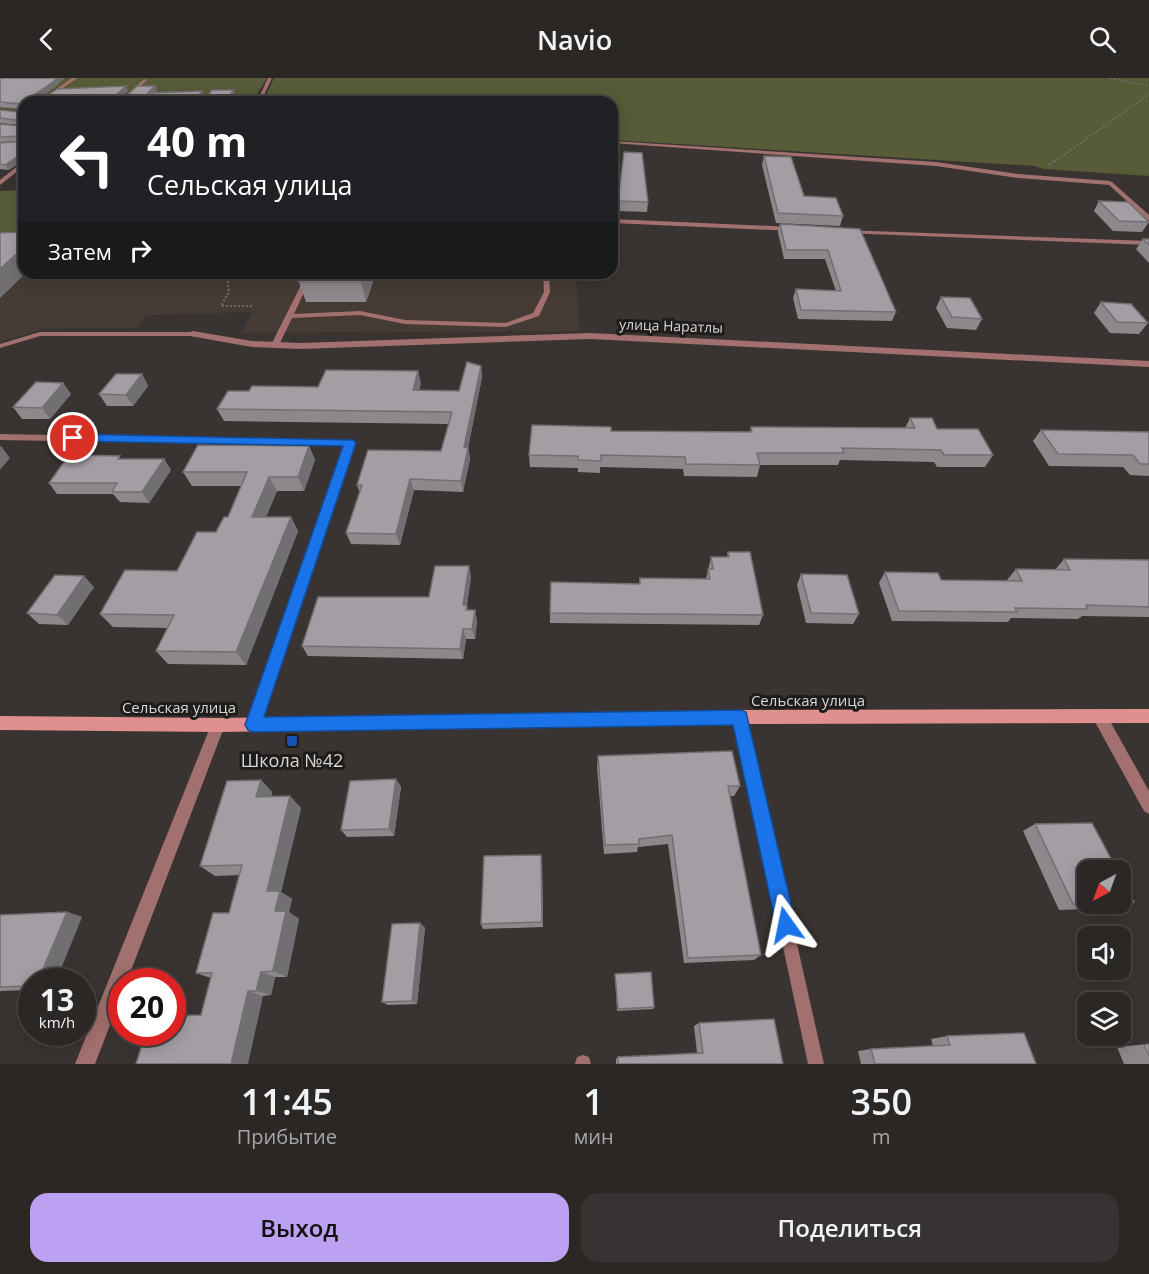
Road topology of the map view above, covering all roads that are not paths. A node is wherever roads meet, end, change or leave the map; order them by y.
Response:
1 (75, 78) edge
2 (270, 78) edge
3 (146, 80) dead end
4 (49, 96) edge
5 (128, 96) edge
6 (263, 96) edge
7 (618, 142) edge
8 (18, 168) edge
9 (0, 183) edge
10 (1110, 183) joint
11 (1149, 219) edge
12 (618, 221) edge
13 (806, 229) edge
14 (829, 230) edge
15 (1149, 243) edge
16 (307, 279) edge
17 (546, 279) edge
18 (289, 316) junction
19 (193, 334) joint
20 (275, 345) junction
21 (0, 346) edge
22 (1149, 364) edge
23 (0, 437) edge
24 (1149, 716) edge
25 (740, 717) junction
26 (1100, 717) junction
27 (0, 723) edge
28 (218, 725) junction
29 (253, 725) junction
30 (1149, 806) edge
31 (85, 1064) edge
32 (816, 1064) edge

1 - 4 lane
2 - 6 lane
3 - 5 lane
7 - 10 lane
8 - 9 lane
10 - 11 street
12 - 13 street
14 - 15 street
16 - 18 lane
17 - 18 lane
18 - 20 lane
19 - 20 street, улица Наратлы
19 - 21 lane
20 - 22 street, улица Наратлы
23 - 29 street
24 - 26 main road, Сельская улица
25 - 26 main road, Сельская улица
25 - 29 main road, Сельская улица
25 - 32 lane
26 - 30 street
27 - 28 main road, Сельская улица
28 - 29 main road, Сельская улица
28 - 31 street

